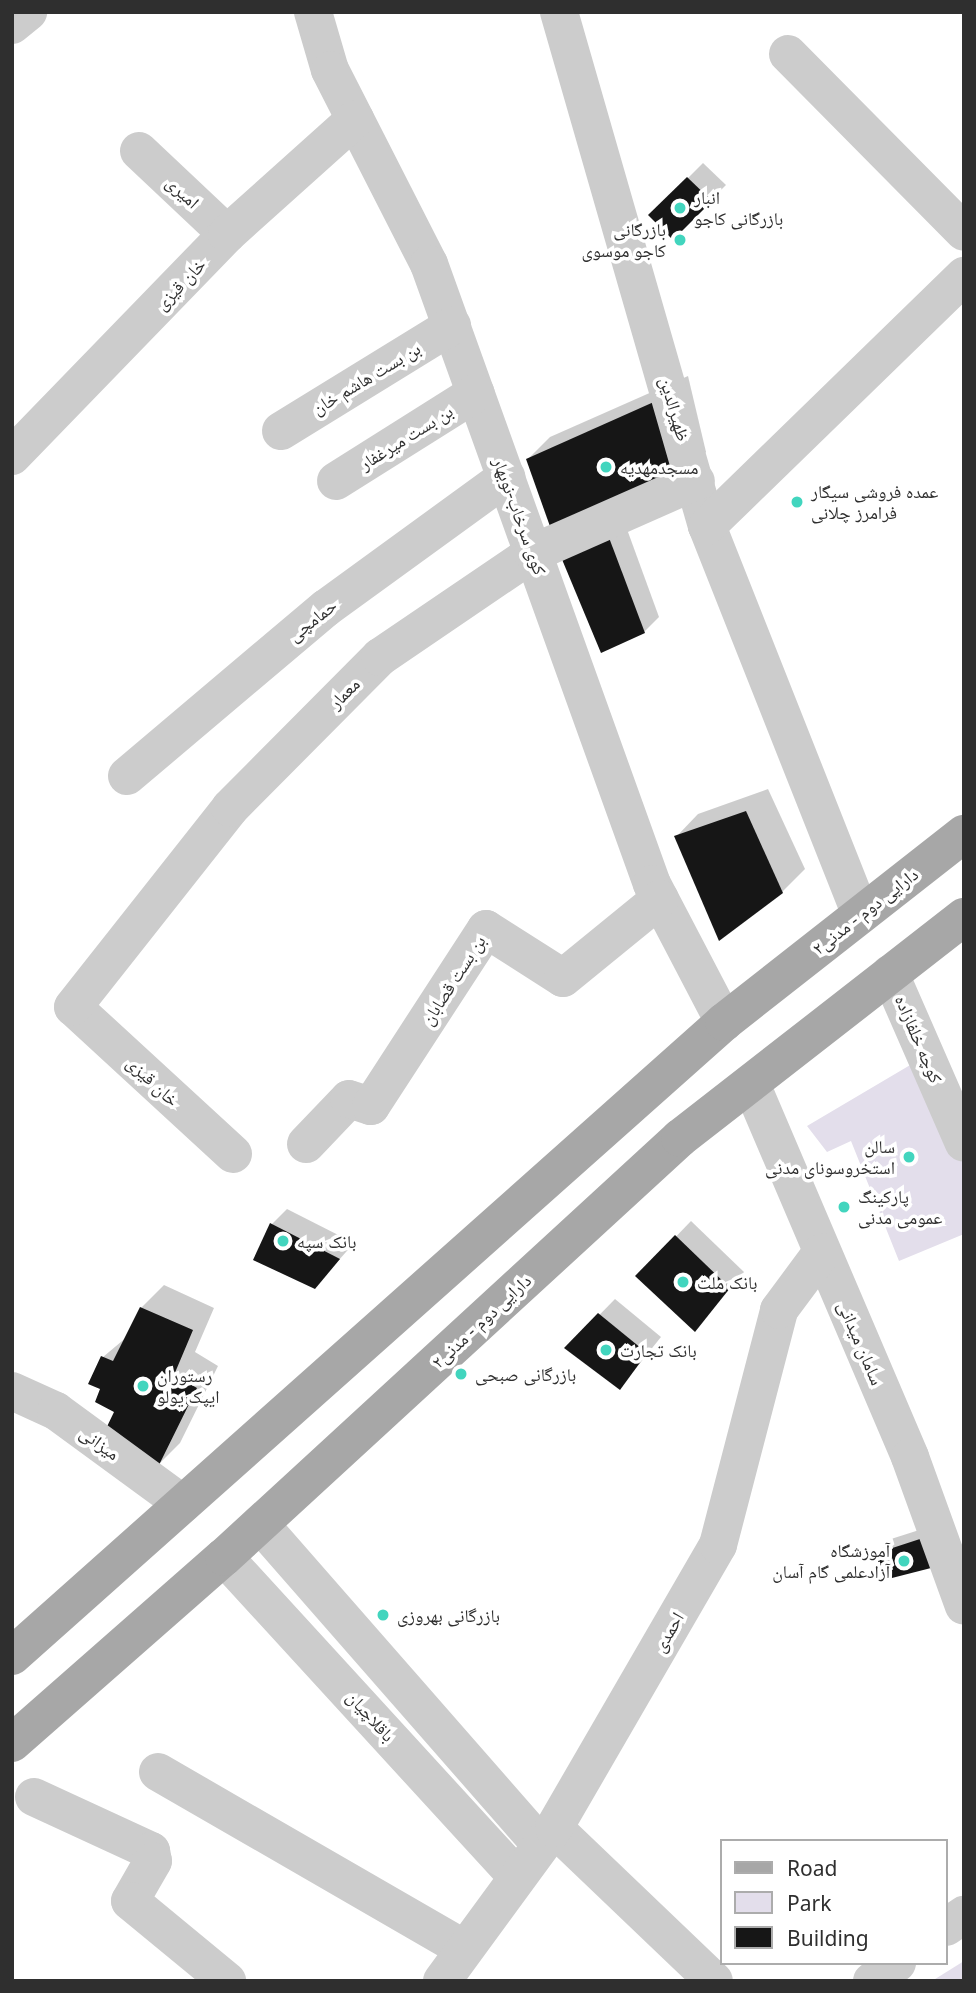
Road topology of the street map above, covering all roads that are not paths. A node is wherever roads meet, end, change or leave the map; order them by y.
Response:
1 (28, 12) edge
2 (313, 12) edge
3 (559, 12) edge
4 (12, 26) edge
5 (788, 54) dead end
6 (355, 119) junction
7 (139, 151) dead end
8 (964, 232) edge
9 (228, 234) junction
10 (964, 276) edge
11 (452, 326) junction
12 (476, 393) junction
13 (281, 431) dead end
14 (12, 456) edge
15 (506, 477) junction
16 (336, 481) dead end
17 (696, 481) junction
18 (707, 526) junction
19 (533, 553) junction
20 (127, 776) dead end
21 (964, 834) edge
22 (660, 899) junction
23 (862, 915) junction
24 (964, 916) edge
25 (890, 974) junction
26 (73, 1007) joint
27 (724, 1022) junction
28 (751, 1084) junction
29 (964, 1143) edge
30 (306, 1144) dead end
31 (233, 1154) dead end
32 (822, 1252) junction
33 (12, 1391) edge
34 (183, 1504) junction
35 (260, 1524) junction
36 (224, 1557) junction
37 (964, 1606) edge
38 (12, 1656) edge
39 (379, 1660) junction
40 (347, 1690) junction
41 (12, 1743) edge
42 (158, 1772) dead end
43 (34, 1797) dead end
44 (547, 1836) junction
45 (517, 1877) junction
46 (964, 1915) edge
47 (948, 1926) edge
48 (464, 1949) junction
49 (894, 1965) edge
50 (227, 1981) edge
51 (442, 1981) edge
52 (714, 1981) edge
53 (872, 1981) edge

1 - 4 street
2 - 6 street, کوی سرخاب-نوبهار
3 - 17 street, ظهیرالدین
5 - 8 street
6 - 9 street, خان قیزی
6 - 11 street, کوی سرخاب-نوبهار
7 - 9 street, امیری
9 - 14 street, خان قیزی
10 - 18 street
11 - 12 street, کوی سرخاب-نوبهار
11 - 13 street, بن بست هاشم خان
12 - 15 street, کوی سرخاب-نوبهار
12 - 16 street, بن بست میرغفار
15 - 19 street, کوی سرخاب-نوبهار
15 - 20 street, حمامچی
17 - 18 street, ظهیرالدین
17 - 19 street, معمار
18 - 23 street, ظهیرالدین
19 - 22 street, کوی سرخاب-نوبهار
19 - 26 street, معمار
21 - 23 main road, دارایی دوم - مدنی۲
22 - 27 street, کوی سرخاب-نوبهار
22 - 30 street, بن بست قصابان
23 - 27 main road, دارایی دوم - مدنی۲
24 - 25 main road, دارایی دوم - مدنی۲
25 - 28 main road, دارایی دوم - مدنی۲
25 - 29 street, کوچه خلفازاده
26 - 31 street, خان قیزی
27 - 34 main road, دارایی دوم - مدنی۲
28 - 32 street, سامان میدانی
28 - 35 main road, دارایی دوم - مدنی۲
32 - 37 street, سامان میدانی
32 - 44 street, احمدی
33 - 34 street, میزانی
34 - 38 main road, دارایی دوم - مدنی۲
35 - 36 main road, دارایی دوم - مدنی۲
35 - 39 street
36 - 40 street, باقلاچیان
36 - 41 main road, دارایی دوم - مدنی۲
39 - 40 street
39 - 44 street
40 - 45 street, باقلاچیان
42 - 48 street
43 - 50 street
44 - 45 street, احمدی
44 - 52 street
45 - 48 street, احمدی
46 - 47 street
48 - 51 street, احمدی
49 - 53 street

